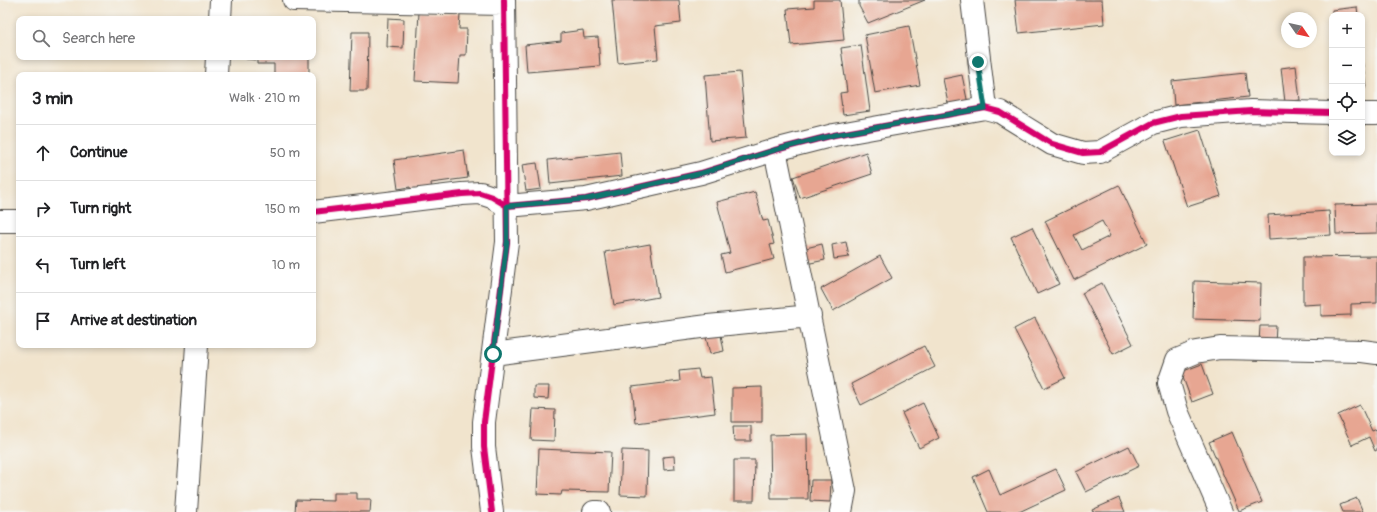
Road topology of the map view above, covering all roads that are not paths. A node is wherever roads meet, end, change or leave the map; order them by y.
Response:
1 (221, 0) edge
2 (294, 0) edge
3 (972, 0) edge
4 (504, 2) edge
5 (220, 16) edge
6 (217, 60) edge
7 (216, 72) edge
8 (985, 108) junction
9 (1329, 113) edge
10 (1365, 114) edge
11 (1377, 114) edge
12 (775, 150) junction
13 (507, 206) junction
14 (316, 212) edge
15 (0, 221) edge
16 (16, 221) edge
17 (810, 316) junction
18 (197, 348) edge
19 (1377, 353) edge
20 (493, 354) junction
21 (186, 512) edge
22 (492, 512) edge
23 (594, 512) edge
24 (599, 512) edge
25 (841, 512) edge
26 (1221, 512) edge

1 - 5 street
2 - 4 street
3 - 8 street
4 - 13 street
6 - 7 street
8 - 9 street
8 - 12 street
10 - 11 street
12 - 13 street
12 - 17 street
13 - 14 street
13 - 20 street
15 - 16 street
17 - 20 street
17 - 25 street
18 - 21 street
19 - 26 street
20 - 22 street
23 - 24 street

